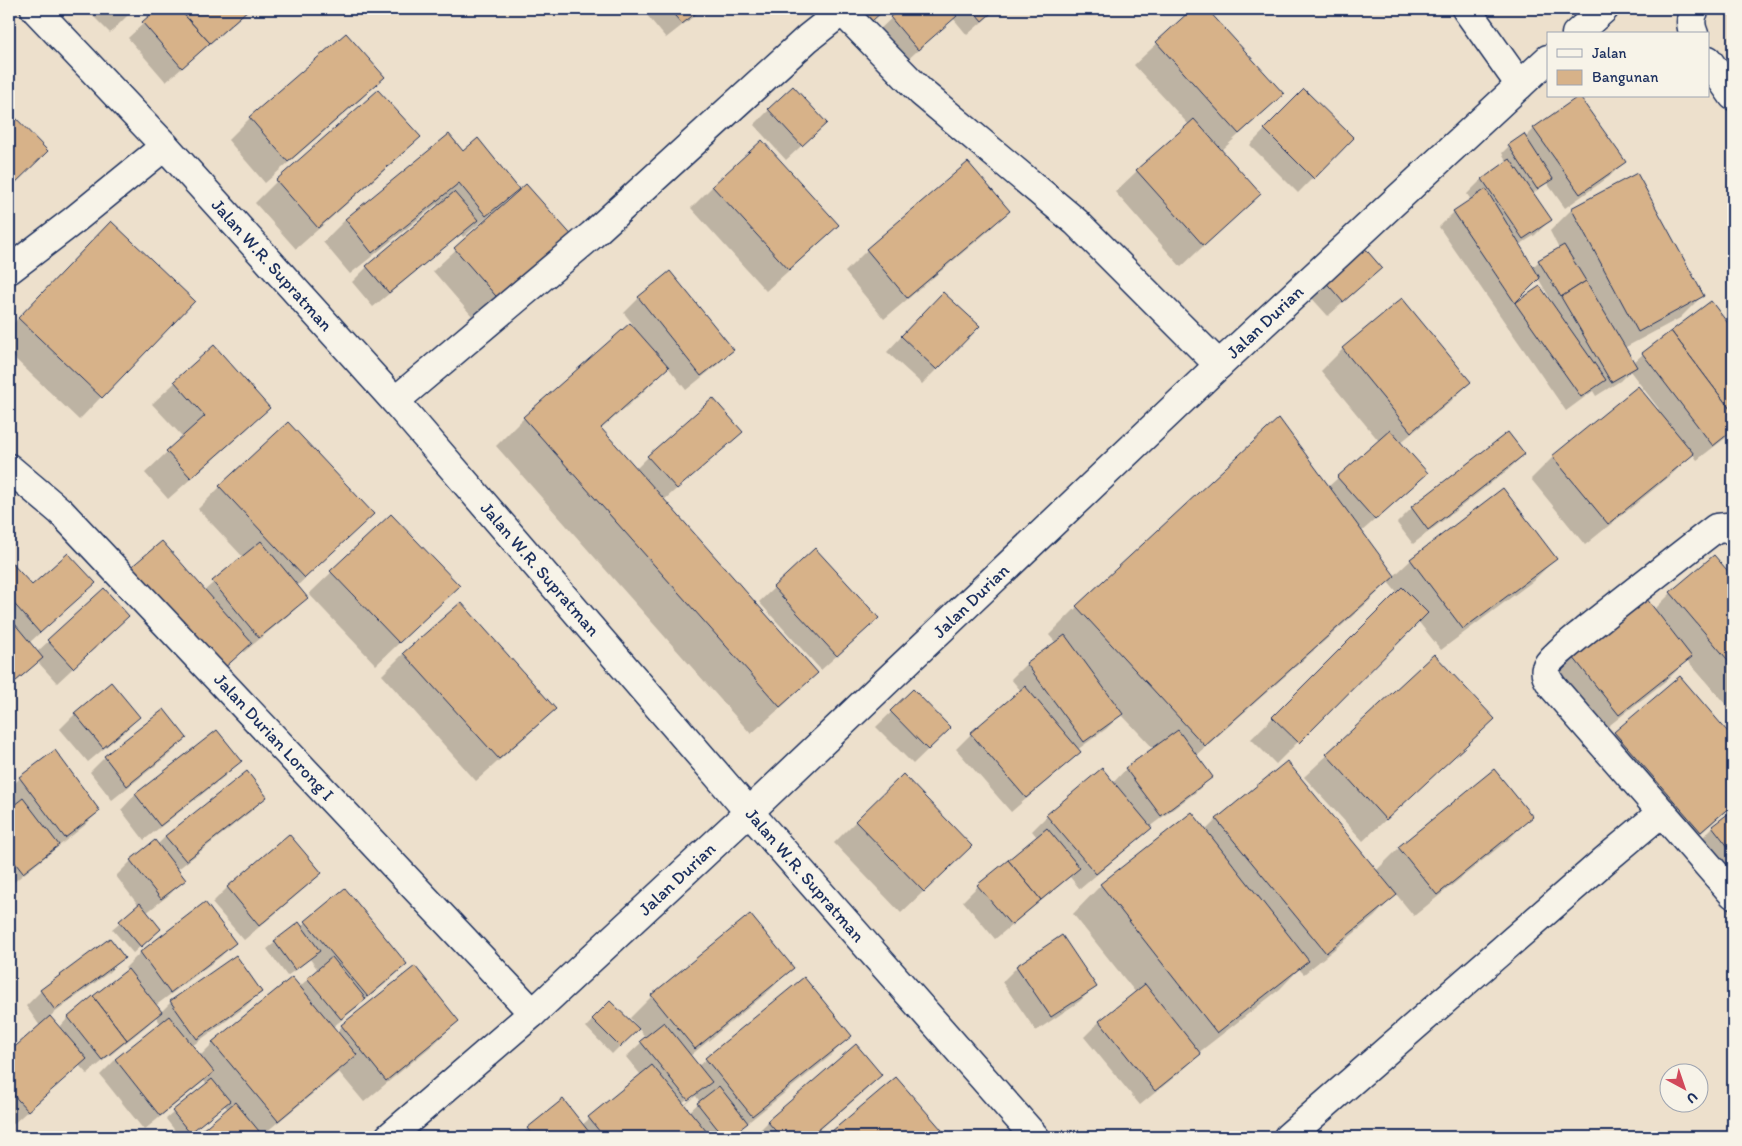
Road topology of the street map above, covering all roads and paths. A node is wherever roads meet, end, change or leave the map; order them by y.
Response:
1 (35, 9) edge
2 (1466, 9) edge
3 (1604, 9) edge
4 (1696, 9) edge
5 (841, 10) edge
6 (1578, 32) edge
7 (1693, 32) edge
8 (1547, 60) edge
9 (1710, 63) edge
10 (1520, 85) junction
11 (1733, 96) edge
12 (165, 146) junction
13 (9, 270) edge
14 (1219, 365) junction
15 (395, 401) junction
16 (9, 468) edge
17 (1733, 531) edge
18 (749, 812) junction
19 (1662, 812) junction
20 (1733, 894) edge
21 (533, 1013) junction
22 (389, 1137) edge
23 (1035, 1137) edge
24 (1288, 1137) edge

1 - 12 street, Jalan W.R. Supratman
2 - 10 street
3 - 6 street
4 - 7 street
5 - 14 street
5 - 15 street
8 - 10 street, Jalan Durian
9 - 11 street
10 - 14 street, Jalan Durian
12 - 13 street
12 - 15 street, Jalan W.R. Supratman
14 - 18 street, Jalan Durian
15 - 18 street, Jalan W.R. Supratman
16 - 21 street, Jalan Durian Lorong I
17 - 19 street
18 - 21 street, Jalan Durian
18 - 23 street, Jalan W.R. Supratman
19 - 20 street
19 - 24 street
21 - 22 street, Jalan Durian

